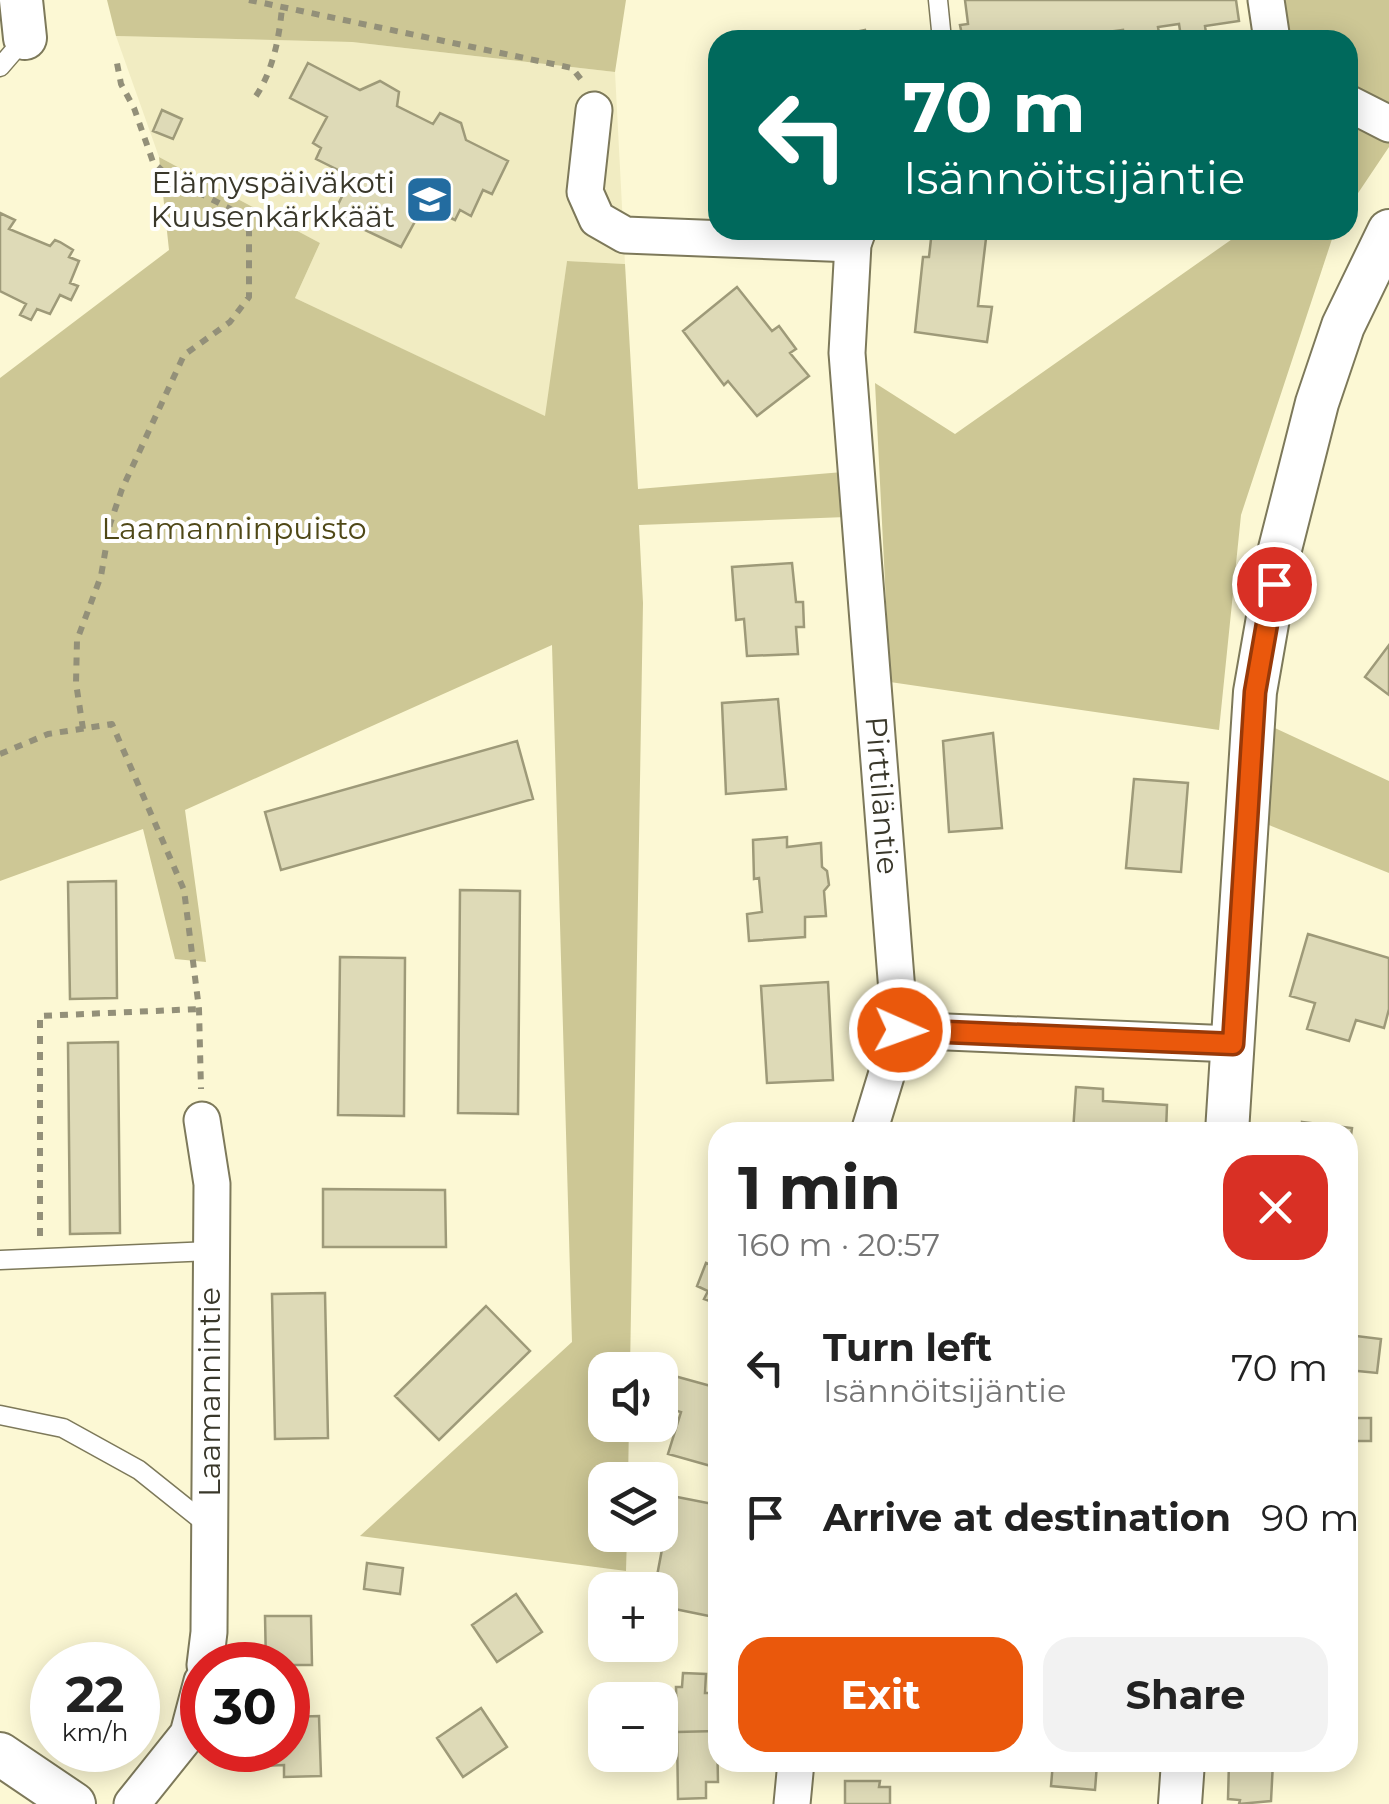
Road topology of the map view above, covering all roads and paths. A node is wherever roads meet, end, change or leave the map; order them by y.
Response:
1 (249, 0) edge
2 (938, 0) edge
3 (1266, 0) edge
4 (282, 8) junction
5 (941, 30) edge
6 (1270, 30) edge
7 (116, 58) dead end
8 (256, 96) dead end
9 (1358, 108) edge
10 (594, 110) joint
11 (1389, 124) edge
12 (1389, 231) edge
13 (708, 236) edge
14 (856, 240) edge
15 (82, 728) dead end
16 (199, 1009) dead end
17 (900, 1030) junction
18 (1233, 1044) junction
19 (202, 1120) dead end
20 (871, 1122) edge
21 (1228, 1122) edge
22 (212, 1251) junction
23 (40, 1258) junction
24 (0, 1260) edge
25 (0, 1415) edge
26 (210, 1527) junction
27 (207, 1642) edge
28 (180, 1744) edge
29 (0, 1754) edge
30 (795, 1772) edge
31 (1182, 1772) edge
32 (74, 1804) edge
33 (132, 1804) edge
34 (792, 1804) edge
35 (1180, 1804) edge

1 - 4 path
2 - 5 lane
3 - 6 street
4 - 8 path
4 - 10 path
7 - 15 path
9 - 11 street
10 - 13 street
12 - 18 street
14 - 17 street, Pirttiläntie
16 - 23 path
17 - 18 street
17 - 20 street
18 - 21 street
19 - 22 street, Laamannintie
22 - 23 lane
22 - 26 street, Laamannintie
23 - 24 lane
25 - 26 lane
26 - 27 street, Laamannintie
28 - 33 street
29 - 32 street
30 - 34 street
31 - 35 street

